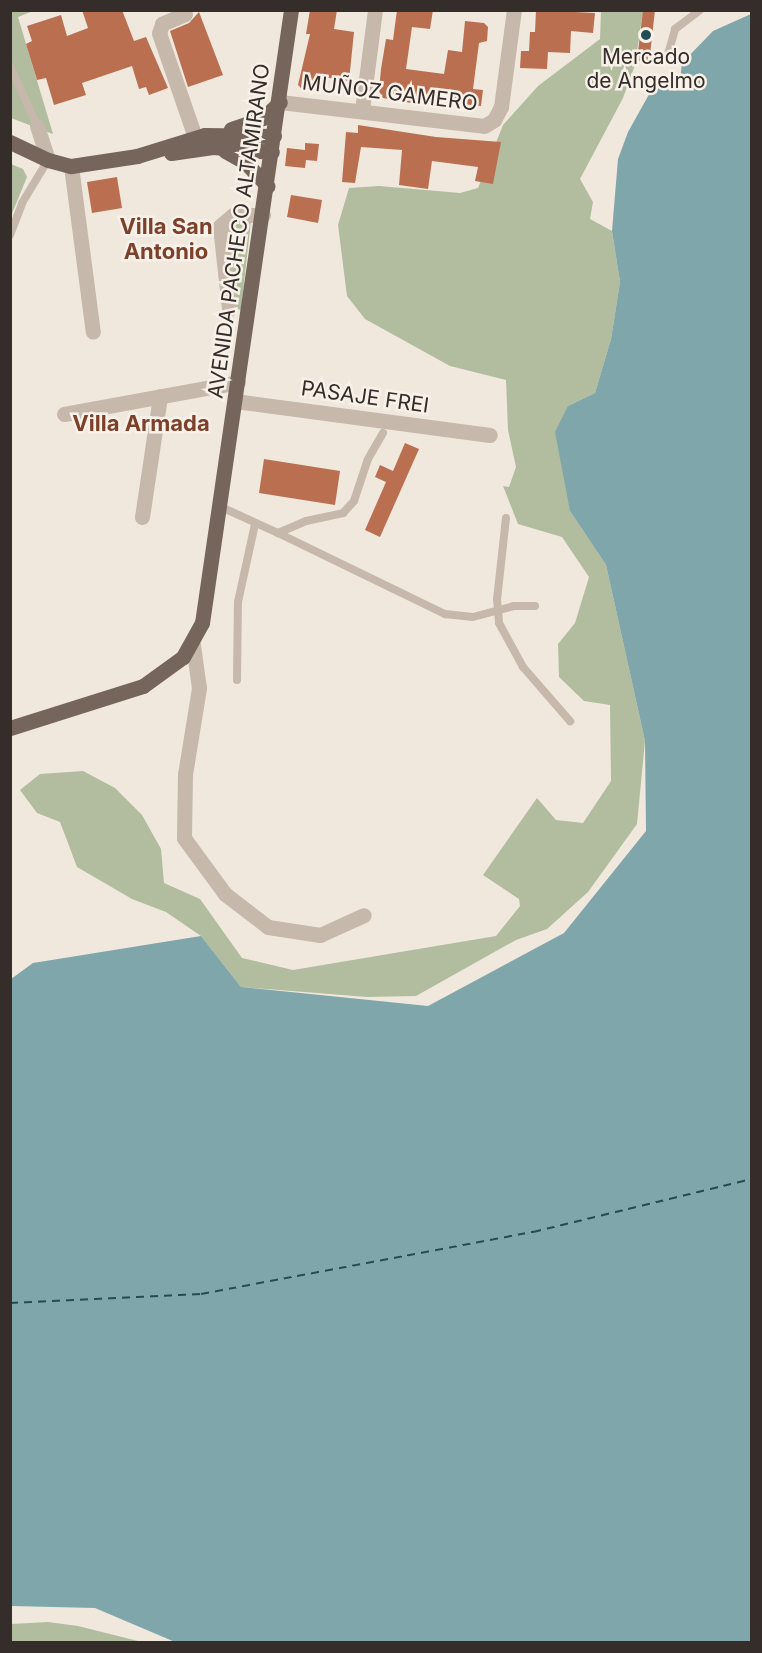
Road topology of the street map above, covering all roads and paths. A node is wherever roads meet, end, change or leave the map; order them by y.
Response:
1 (291, 10) edge
2 (375, 10) edge
3 (514, 10) edge
4 (700, 10) edge
5 (185, 14) dead end
6 (668, 54) dead end
7 (10, 66) edge
8 (280, 102) junction
9 (362, 110) junction
10 (37, 126) joint
11 (274, 136) junction
12 (195, 137) junction
13 (215, 140) junction
14 (10, 142) edge
15 (272, 152) junction
16 (150, 153) junction
17 (48, 160) junction
18 (71, 166) junction
19 (267, 186) junction
20 (263, 215) junction
21 (10, 235) edge
22 (229, 309) dead end
23 (93, 332) dead end
24 (238, 382) junction
25 (160, 396) junction
26 (235, 401) junction
27 (64, 414) dead end
28 (383, 433) dead end
29 (490, 435) dead end
30 (221, 507) junction
31 (142, 517) dead end
32 (506, 518) dead end
33 (255, 524) junction
34 (278, 533) junction
35 (535, 606) dead end
36 (497, 610) junction
37 (193, 645) junction
38 (237, 680) dead end
39 (570, 721) dead end
40 (10, 728) edge
41 (364, 915) dead end

1 - 8 main road, AVENIDA PACHECO ALTAMIRANO
2 - 9 street
3 - 9 street, MUÑOZ GAMERO
4 - 6 lane
5 - 12 street
7 - 10 lane
8 - 9 street, MUÑOZ GAMERO
8 - 11 main road, AVENIDA PACHECO ALTAMIRANO
8 - 13 main road
10 - 17 street
11 - 13 main road
11 - 15 main road, AVENIDA PACHECO ALTAMIRANO
12 - 13 main road
12 - 16 main road
13 - 15 main road
13 - 16 main road
13 - 19 main road
14 - 17 main road
15 - 19 main road, AVENIDA PACHECO ALTAMIRANO
16 - 18 main road
17 - 18 main road
17 - 21 lane
18 - 23 street
19 - 20 main road, AVENIDA PACHECO ALTAMIRANO
20 - 22 street
20 - 24 main road, AVENIDA PACHECO ALTAMIRANO
24 - 25 street
24 - 26 main road, AVENIDA PACHECO ALTAMIRANO
25 - 27 street
25 - 31 street
26 - 29 street, PASAJE FREI
26 - 30 main road, AVENIDA PACHECO ALTAMIRANO
28 - 34 lane
30 - 33 lane
30 - 37 main road, AVENIDA PACHECO ALTAMIRANO
32 - 36 lane
33 - 34 lane
33 - 38 lane
34 - 36 lane
35 - 36 lane
36 - 39 lane
37 - 40 main road, AVENIDA PACHECO ALTAMIRANO
37 - 41 street

